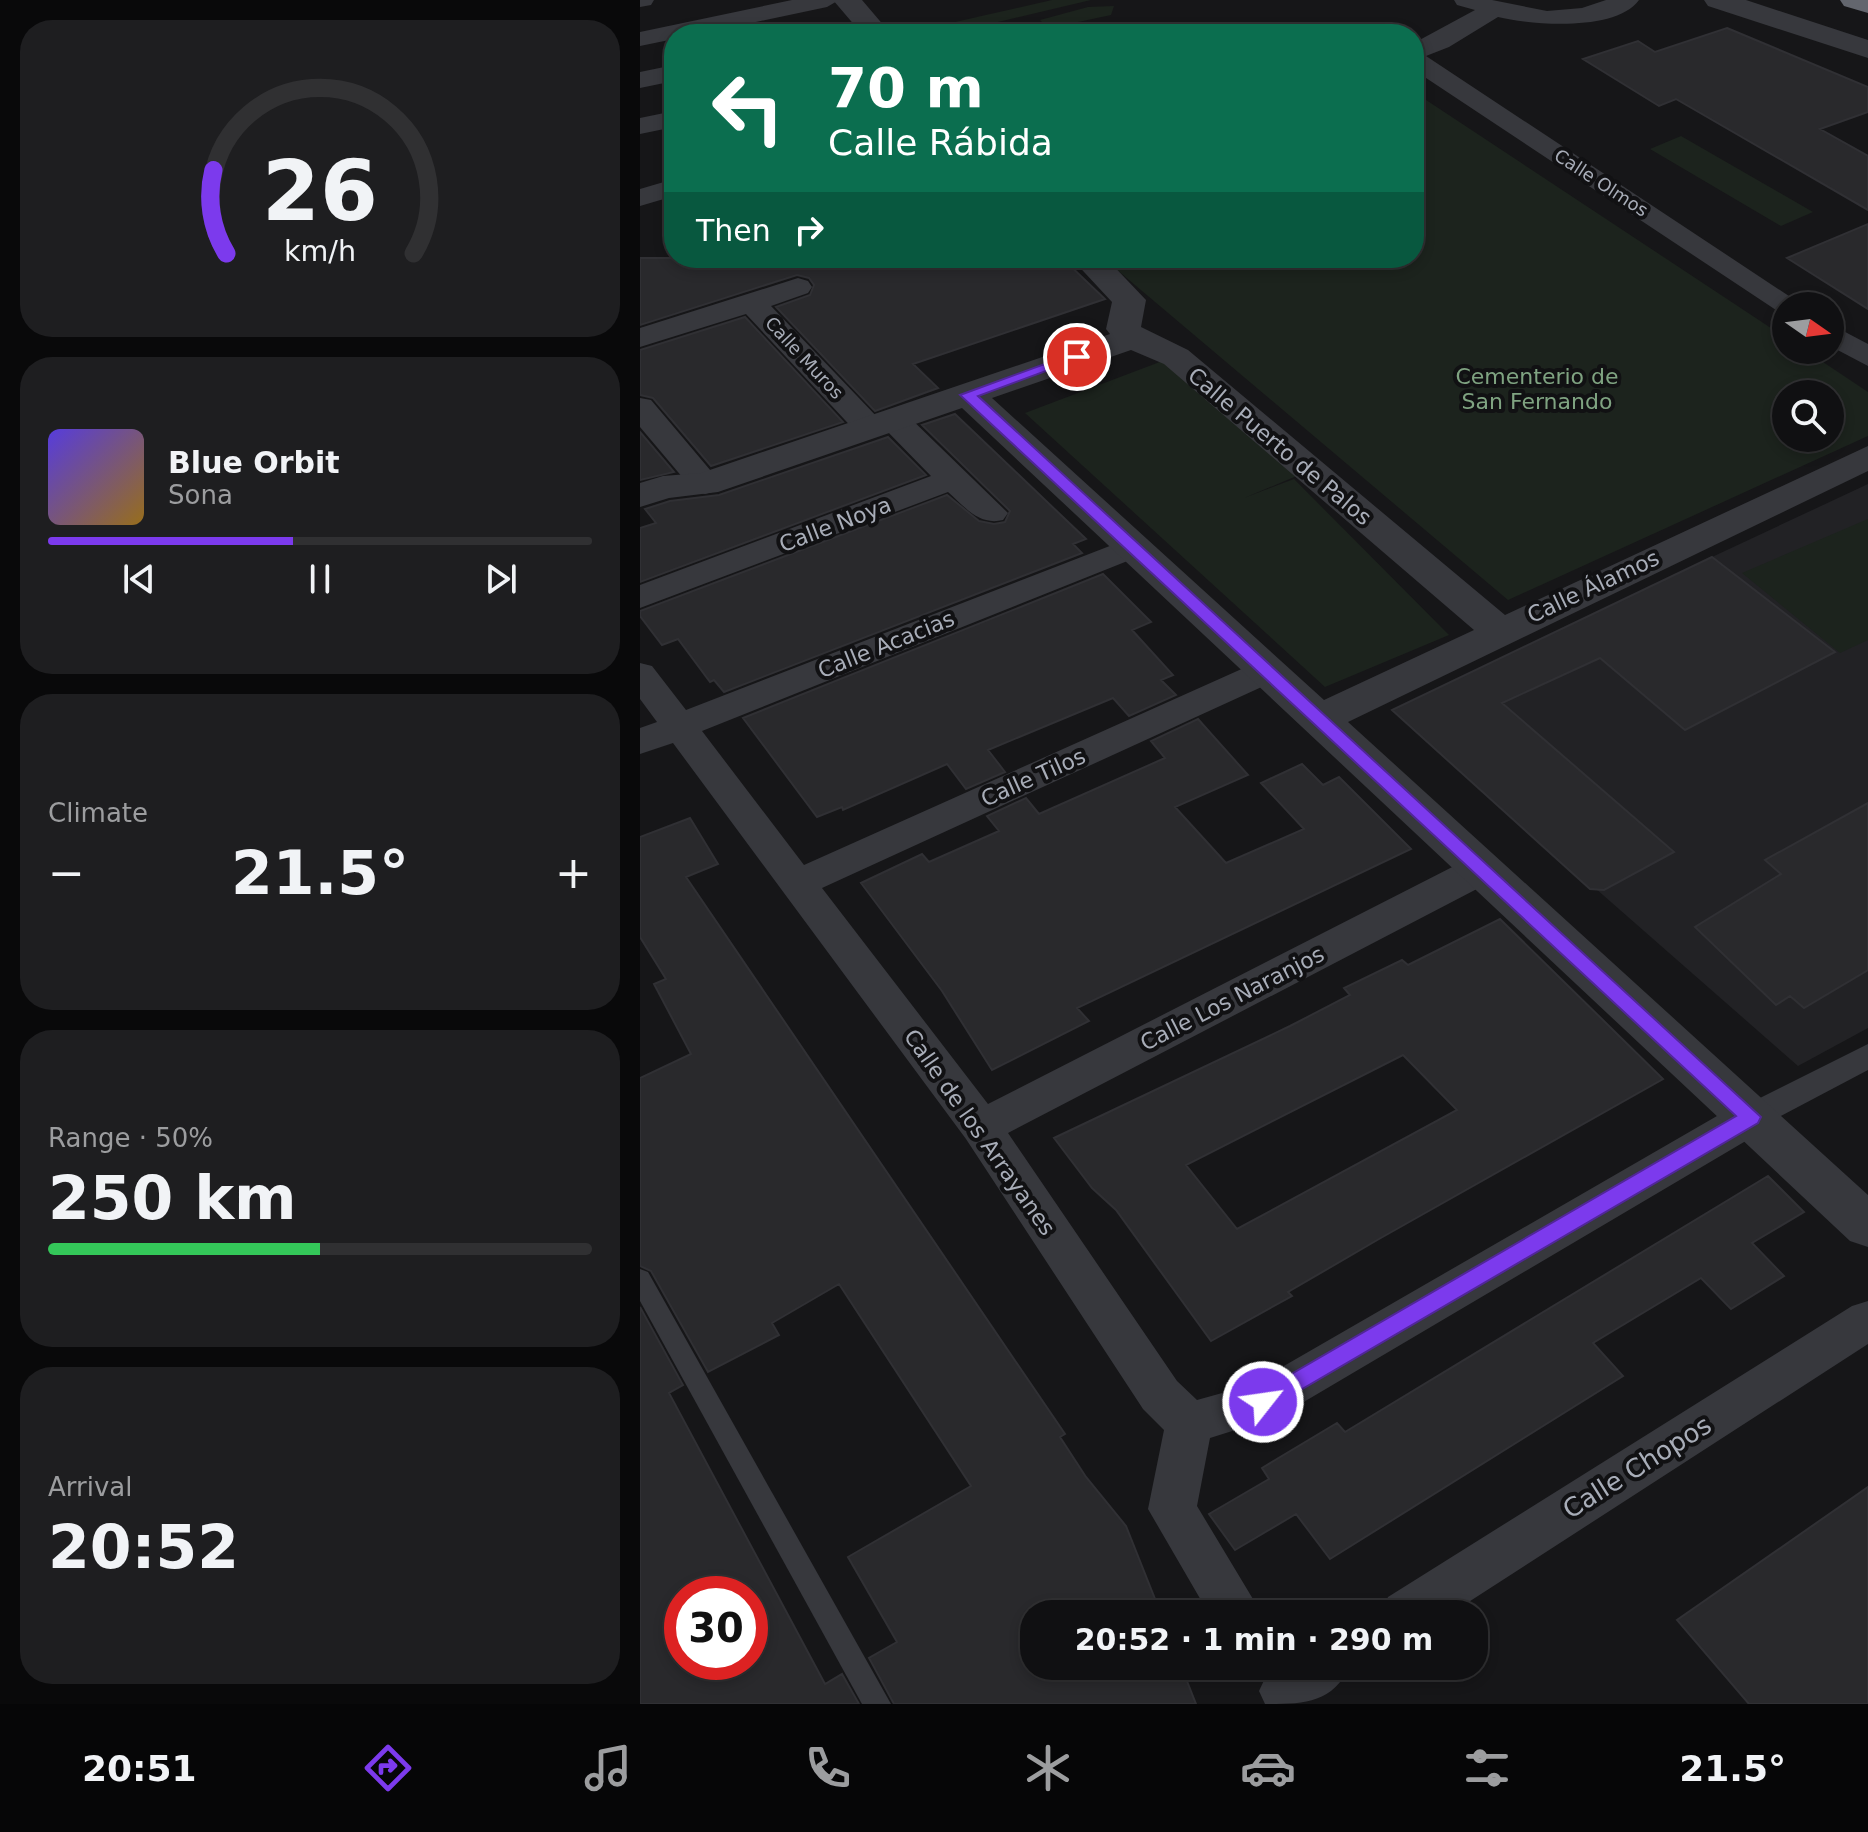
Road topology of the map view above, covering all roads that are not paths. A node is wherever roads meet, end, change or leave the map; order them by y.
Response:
1 (827, 0) edge
2 (847, 0) edge
3 (1466, 0) edge
4 (1627, 0) edge
5 (1718, 0) edge
6 (1854, 0) edge
7 (1868, 5) edge
8 (1494, 9) junction
9 (712, 24) edge
10 (864, 24) edge
11 (664, 34) edge
12 (640, 39) edge
13 (1424, 48) edge
14 (1868, 49) edge
15 (1424, 66) edge
16 (664, 75) edge
17 (640, 80) edge
18 (664, 121) edge
19 (640, 126) edge
20 (664, 190) edge
21 (640, 198) edge
22 (1097, 268) edge
23 (798, 287) dead end
24 (1772, 295) edge
25 (752, 303) junction
26 (640, 338) edge
27 (1133, 338) junction
28 (1844, 342) edge
29 (1868, 357) edge
30 (968, 395) junction
31 (640, 407) edge
32 (882, 424) junction
33 (1868, 457) edge
34 (952, 479) junction
35 (705, 484) junction
36 (640, 496) edge
37 (992, 513) dead end
38 (1133, 547) junction
39 (640, 597) edge
40 (1499, 630) junction
41 (1267, 671) junction
42 (640, 674) edge
43 (1320, 719) junction
44 (658, 734) edge
45 (1482, 869) junction
46 (799, 883) junction
47 (1868, 1056) edge
48 (1751, 1117) junction
49 (981, 1127) junction
50 (1868, 1226) edge
51 (640, 1279) edge
52 (1868, 1320) edge
53 (1189, 1423) junction
54 (1228, 1600) edge
55 (1428, 1600) edge
56 (877, 1704) edge

1 - 9 street
2 - 10 street
3 - 8 street
4 - 8 street
5 - 14 street
6 - 7 highway
8 - 13 street
11 - 12 street
15 - 24 street, Calle Olmos
16 - 17 street
18 - 19 street
20 - 21 street
22 - 27 street
23 - 25 street
25 - 26 street, Calle Muros
25 - 32 street, Calle Muros
27 - 30 street
27 - 40 street, Calle Puerto de Palos
28 - 29 street
30 - 32 street
30 - 38 street
31 - 35 street
32 - 34 street
32 - 35 street
33 - 40 street, Calle Álamos
34 - 37 street
34 - 39 street, Calle Noya
35 - 36 street
38 - 41 street
38 - 44 street, Calle Acacias
40 - 43 street, Calle Álamos
41 - 43 street
41 - 46 street, Calle Tilos
42 - 44 street, Calle de los Arrayanes
43 - 45 street
44 - 46 street, Calle de los Arrayanes
45 - 48 street
45 - 49 street, Calle Los Naranjos
46 - 49 street, Calle de los Arrayanes
47 - 48 street
48 - 50 street
48 - 53 street
49 - 53 street, Calle de los Arrayanes
51 - 56 lane
52 - 55 street, Calle Chopos
53 - 54 street

